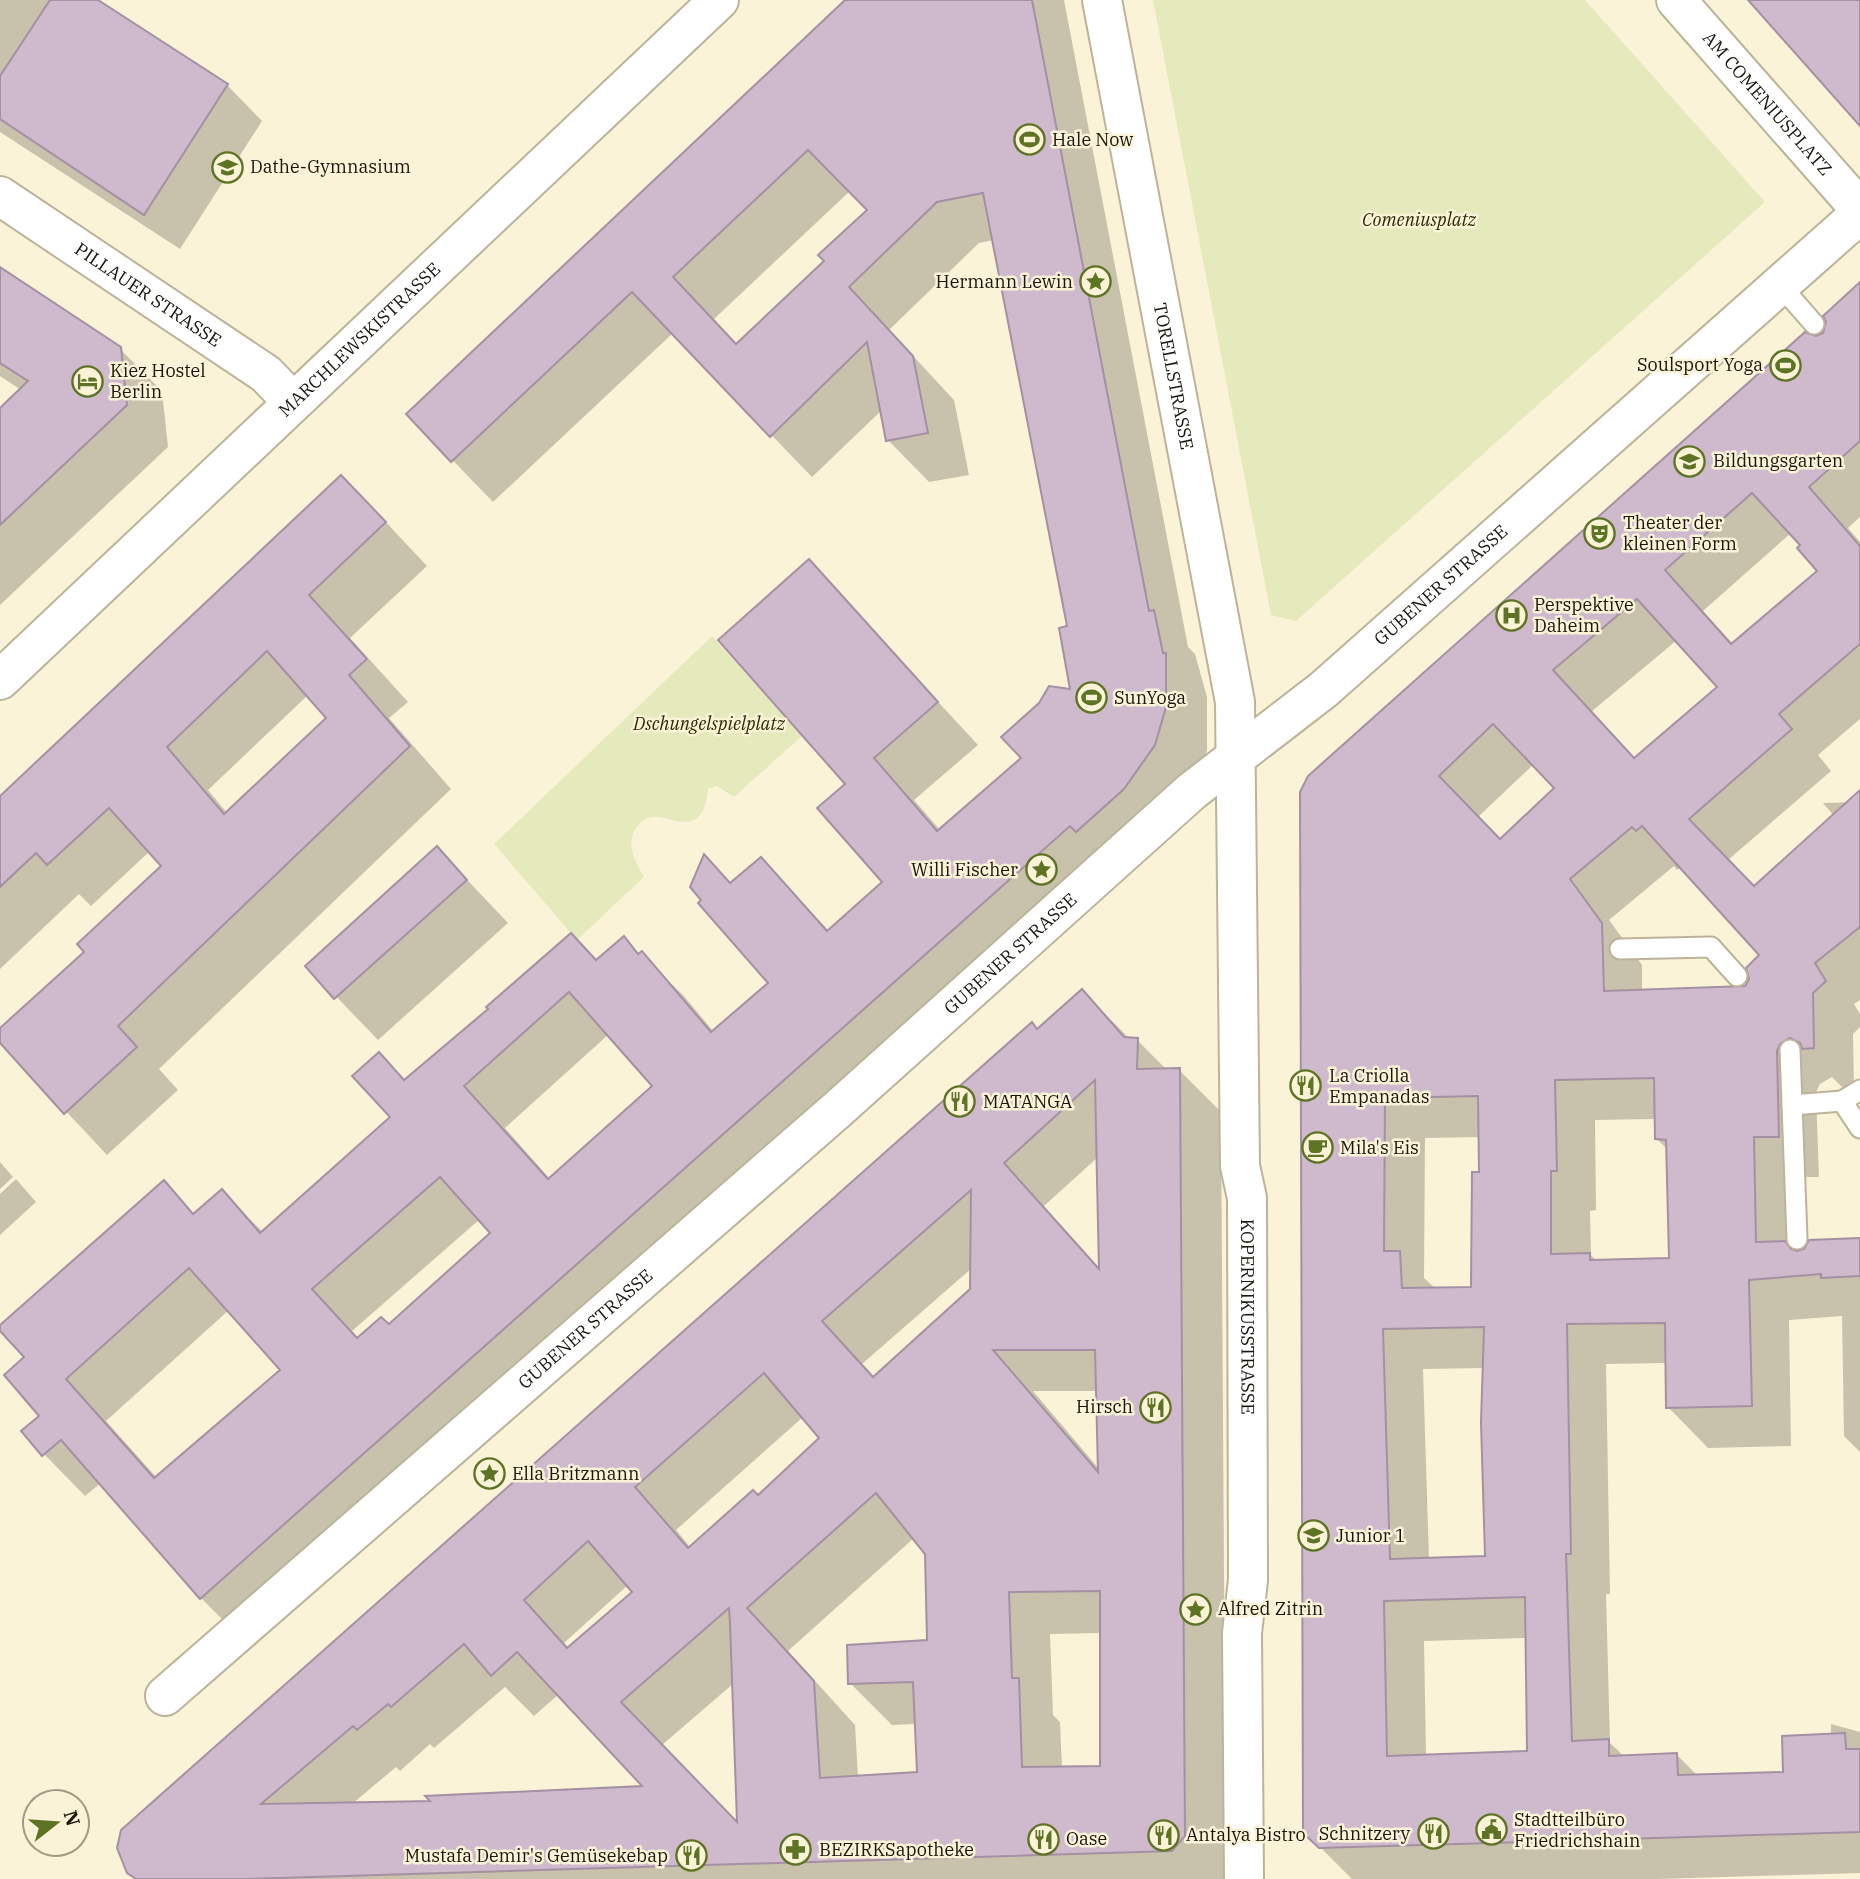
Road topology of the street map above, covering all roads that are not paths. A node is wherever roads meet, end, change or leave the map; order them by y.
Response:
1 (719, 0) edge
2 (1102, 0) edge
3 (1676, 0) edge
4 (0, 196) edge
5 (1860, 211) edge
6 (1780, 285) junction
7 (1814, 324) dead end
8 (292, 401) junction
9 (0, 680) edge
10 (1237, 755) junction
11 (1620, 949) dead end
12 (1737, 976) dead end
13 (1790, 1050) dead end
14 (1860, 1090) edge
15 (1842, 1101) junction
16 (1792, 1105) junction
17 (1860, 1128) edge
18 (1797, 1239) dead end
19 (165, 1696) dead end
20 (1244, 1879) edge

1 - 8 street, MARCHLEWSKISTRASSE
2 - 10 street, TORELLSTRASSE
3 - 5 street, AM COMENIUSPLATZ
4 - 8 street, PILLAUER STRASSE
5 - 6 street, GUBENER STRASSE
6 - 7 lane
6 - 10 street, GUBENER STRASSE
8 - 9 street, MARCHLEWSKISTRASSE
10 - 19 street, GUBENER STRASSE
10 - 20 street, KOPERNIKUSSTRASSE
11 - 12 lane
13 - 16 lane
14 - 15 lane
15 - 16 lane
15 - 17 lane
16 - 18 lane

